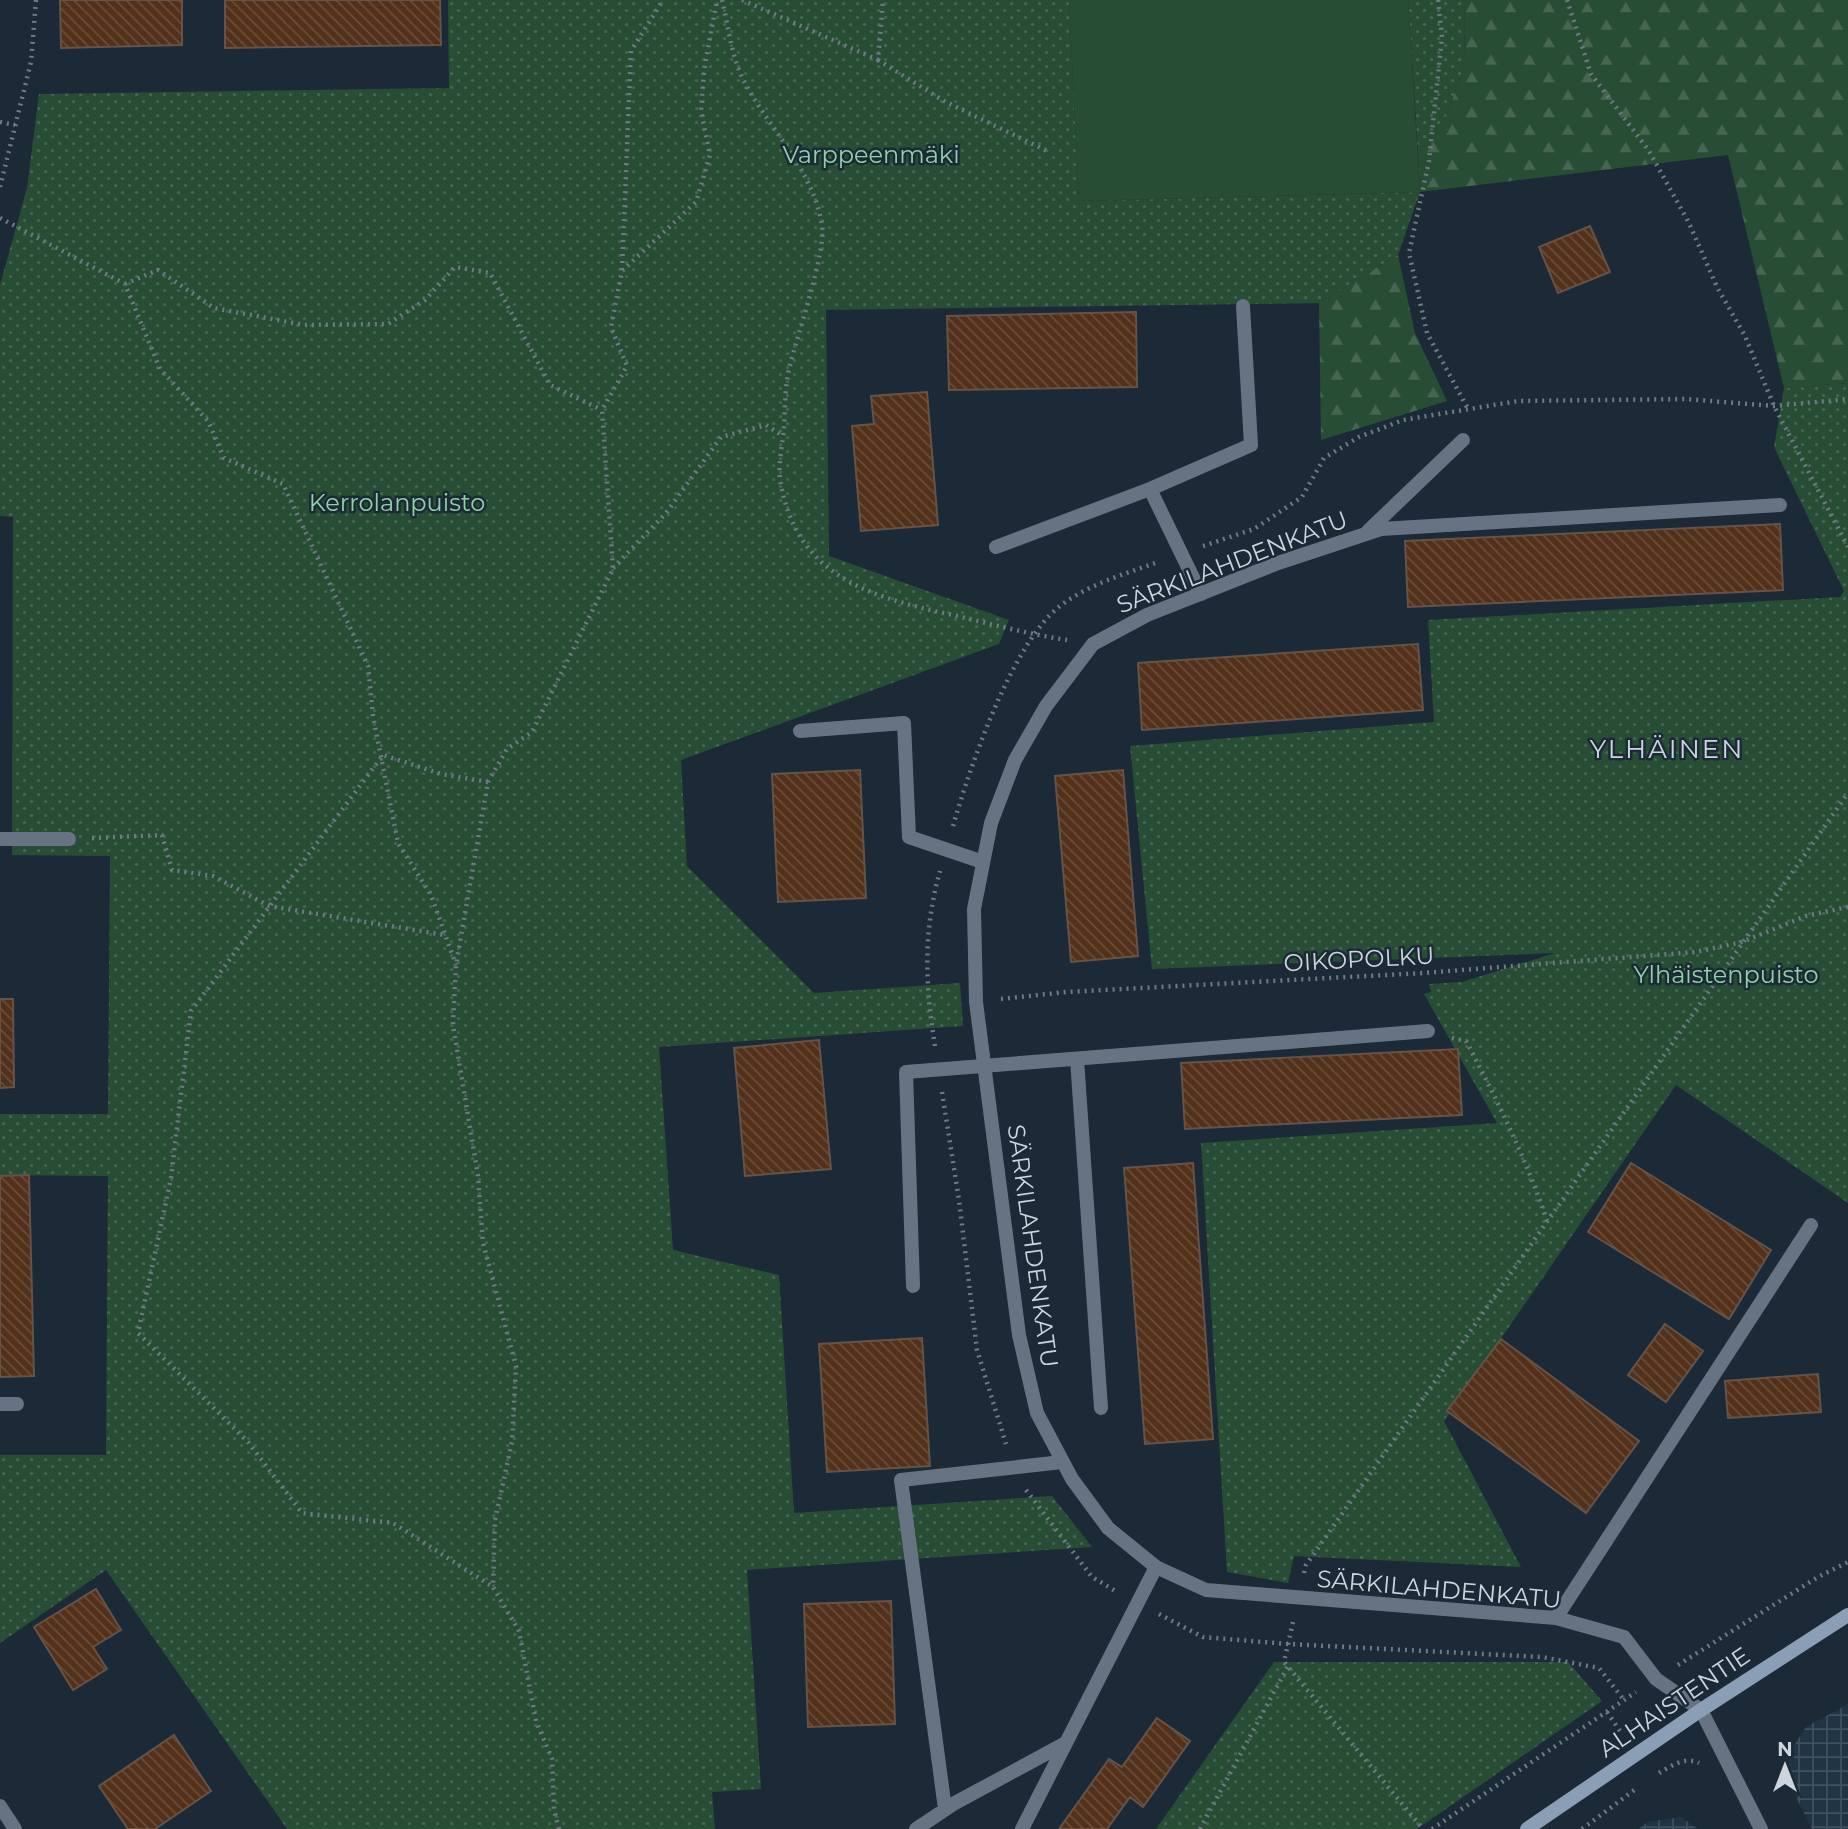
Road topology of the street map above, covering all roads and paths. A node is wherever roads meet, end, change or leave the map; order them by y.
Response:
1 (36, 0) edge
2 (663, 0) edge
3 (719, 0) edge
4 (742, 0) edge
5 (883, 0) edge
6 (1438, 0) edge
7 (1567, 0) edge
8 (878, 60) junction
9 (0, 122) edge
10 (15, 125) junction
11 (1048, 151) dead end
12 (0, 187) edge
13 (0, 218) edge
14 (622, 271) junction
15 (125, 284) junction
16 (1243, 306) dead end
17 (1468, 409) dead end
18 (602, 410) junction
19 (783, 436) junction
20 (1463, 440) dead end
21 (1150, 489) junction
22 (1780, 505) dead end
23 (1365, 534) junction
24 (996, 547) dead end
25 (1848, 547) edge
26 (612, 569) junction
27 (1201, 594) junction
28 (1093, 644) junction
29 (800, 731) dead end
30 (383, 755) junction
31 (488, 782) junction
32 (1848, 793) edge
33 (0, 838) edge
34 (68, 839) joint
35 (983, 862) junction
36 (269, 906) junction
37 (1848, 907) edge
38 (445, 935) junction
39 (1742, 942) junction
40 (456, 965) junction
41 (976, 1002) junction
42 (1428, 1031) joint
43 (1077, 1059) junction
44 (984, 1066) junction
45 (1547, 1221) junction
46 (1811, 1225) dead end
47 (913, 1286) dead end
48 (0, 1404) edge
49 (17, 1404) dead end
50 (1101, 1408) dead end
51 (1062, 1462) junction
52 (1156, 1566) junction
53 (493, 1587) junction
54 (1297, 1600) junction
55 (1848, 1615) edge
56 (1556, 1618) junction
57 (1287, 1666) junction
58 (1701, 1710) junction
59 (1064, 1744) junction
60 (1706, 1768) dead end
61 (1652, 1777) dead end
62 (1642, 1784) dead end
63 (0, 1806) edge
64 (945, 1809) junction
65 (15, 1829) edge
66 (559, 1829) edge
67 (916, 1829) edge
68 (1022, 1829) edge
69 (1199, 1829) edge
70 (1423, 1829) edge
71 (1527, 1829) edge
72 (1582, 1829) edge
73 (1761, 1829) edge

1 - 10 path
2 - 14 path
3 - 14 path
3 - 19 path
4 - 8 path
5 - 8 path
6 - 17 path
7 - 25 path
8 - 11 path
9 - 10 path
10 - 12 path
13 - 15 path
14 - 18 path
15 - 18 path
15 - 30 path
16 - 21 street
18 - 26 path
19 - 26 path
19 - 28 path
20 - 23 street
21 - 24 street
21 - 27 street
22 - 23 street, SÄRKILAHDENKATU
23 - 27 street, SÄRKILAHDENKATU
26 - 31 path
27 - 28 street, SÄRKILAHDENKATU
28 - 35 street, SÄRKILAHDENKATU
29 - 35 street
30 - 31 path
30 - 36 path
30 - 38 path
31 - 40 path
32 - 39 path
33 - 34 street
34 - 36 path
35 - 41 street, SÄRKILAHDENKATU
36 - 38 path
36 - 53 path
37 - 39 path, OIKOPOLKU
38 - 40 path
39 - 41 path, OIKOPOLKU
39 - 45 path
40 - 53 path
41 - 44 street, SÄRKILAHDENKATU
42 - 43 street
42 - 45 path
43 - 44 street
43 - 50 street
44 - 47 street
44 - 51 street, SÄRKILAHDENKATU
45 - 54 path
46 - 56 street
48 - 49 street
51 - 52 street, SÄRKILAHDENKATU
51 - 64 street
52 - 54 street, SÄRKILAHDENKATU
52 - 59 street
53 - 66 path
54 - 56 street, SÄRKILAHDENKATU
54 - 57 path
55 - 58 street, ALHAISTENTIE
56 - 58 street, SÄRKILAHDENKATU
57 - 69 path
57 - 70 path
58 - 71 street, ALHAISTENTIE
58 - 73 street
59 - 64 street
59 - 68 street
60 - 61 path
62 - 72 path
63 - 65 street
64 - 67 street

